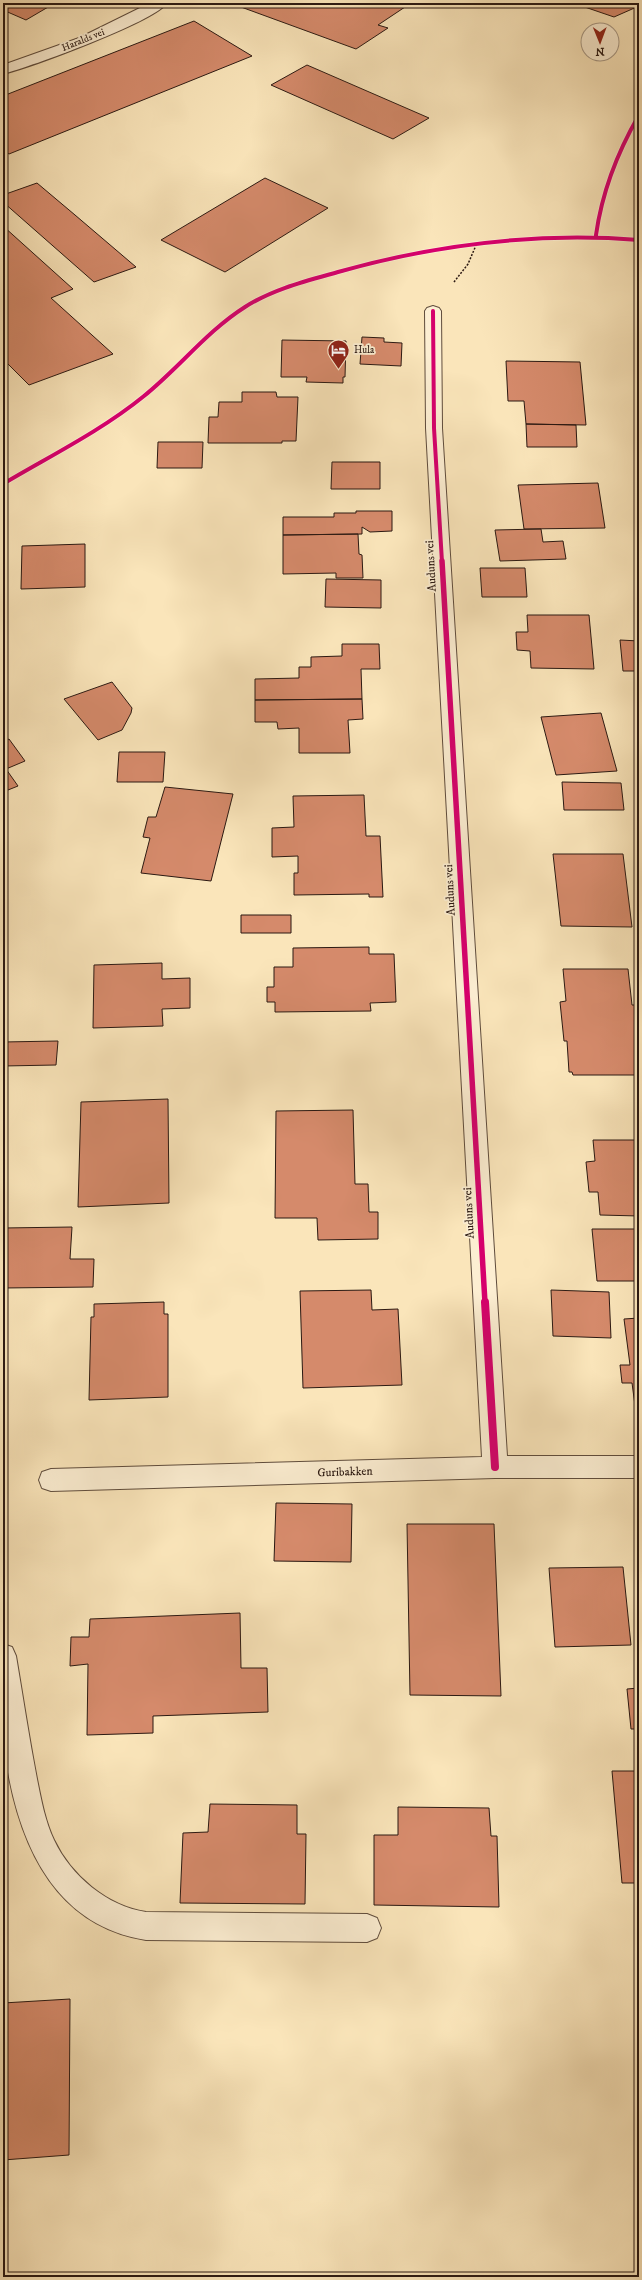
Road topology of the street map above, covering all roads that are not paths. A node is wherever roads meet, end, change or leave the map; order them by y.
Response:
1 (160, 3) edge
2 (3, 70) edge
3 (433, 311) road end
4 (639, 1466) edge
5 (495, 1468) junction
6 (51, 1480) dead end
7 (3, 1656) edge
8 (367, 1928) dead end

1 - 2 street, Haralds vei
3 - 5 street, Auduns vei
4 - 5 street, Guribakken
5 - 6 street, Guribakken
7 - 8 street

